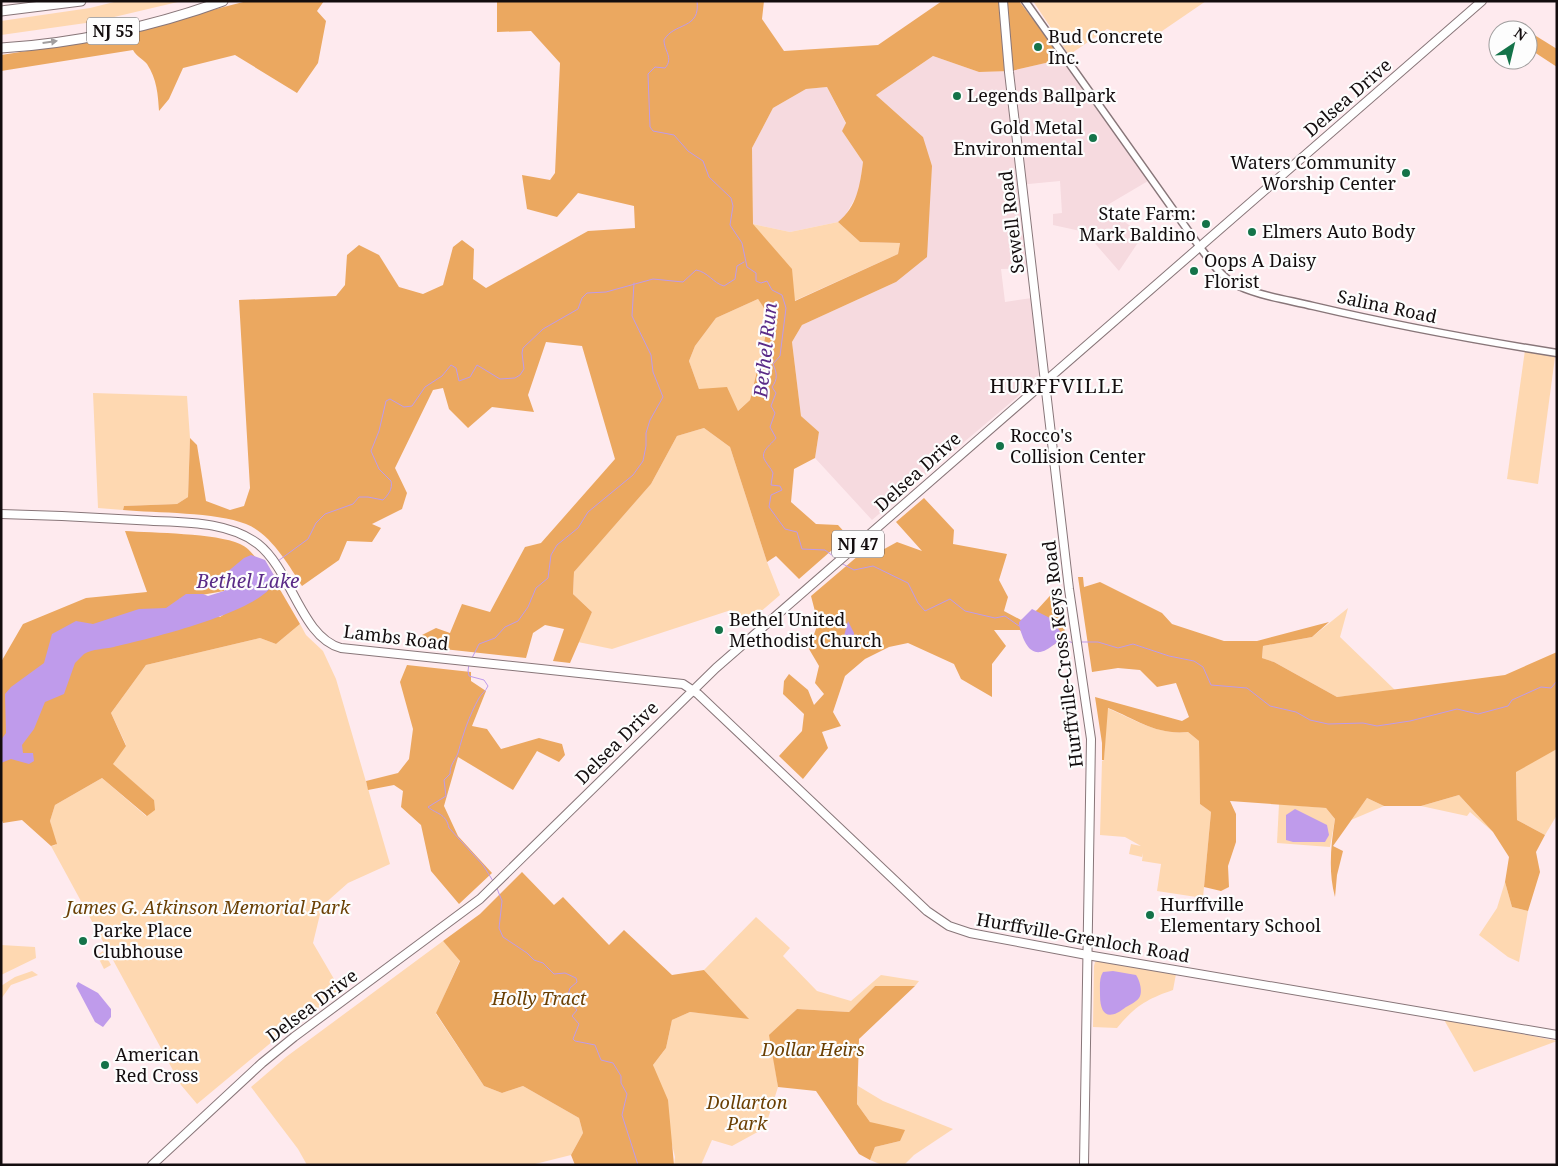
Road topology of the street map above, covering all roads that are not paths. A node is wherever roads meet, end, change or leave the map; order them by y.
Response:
1 (81, 1) edge
2 (223, 1) edge
3 (1003, 1) edge
4 (1025, 1) edge
5 (1482, 1) edge
6 (1, 10) edge
7 (1, 48) edge
8 (1199, 246) junction
9 (1557, 353) edge
10 (1045, 380) junction
11 (1, 514) edge
12 (692, 690) junction
13 (1087, 956) junction
14 (1557, 1035) edge
15 (152, 1165) edge
16 (1084, 1165) edge

1 - 6 highway, NJ 55
7 -> 2 highway, NJ 55
3 - 10 main road, Sewell Road
4 - 8 street, Salina Road
5 - 8 main road, Delsea Drive / NJ 47
8 - 9 street, Salina Road
8 - 10 main road, Delsea Drive / NJ 47
10 - 12 main road, Delsea Drive / NJ 47
10 - 13 main road, Hurffville-Cross Keys Road
11 - 12 main road, Lambs Road
12 - 13 main road, Hurffville-Grenloch Road
12 - 15 main road, Delsea Drive / NJ 47
13 - 14 main road, Hurffville-Grenloch Road
13 - 16 main road, Hurffville-Cross Keys Road

